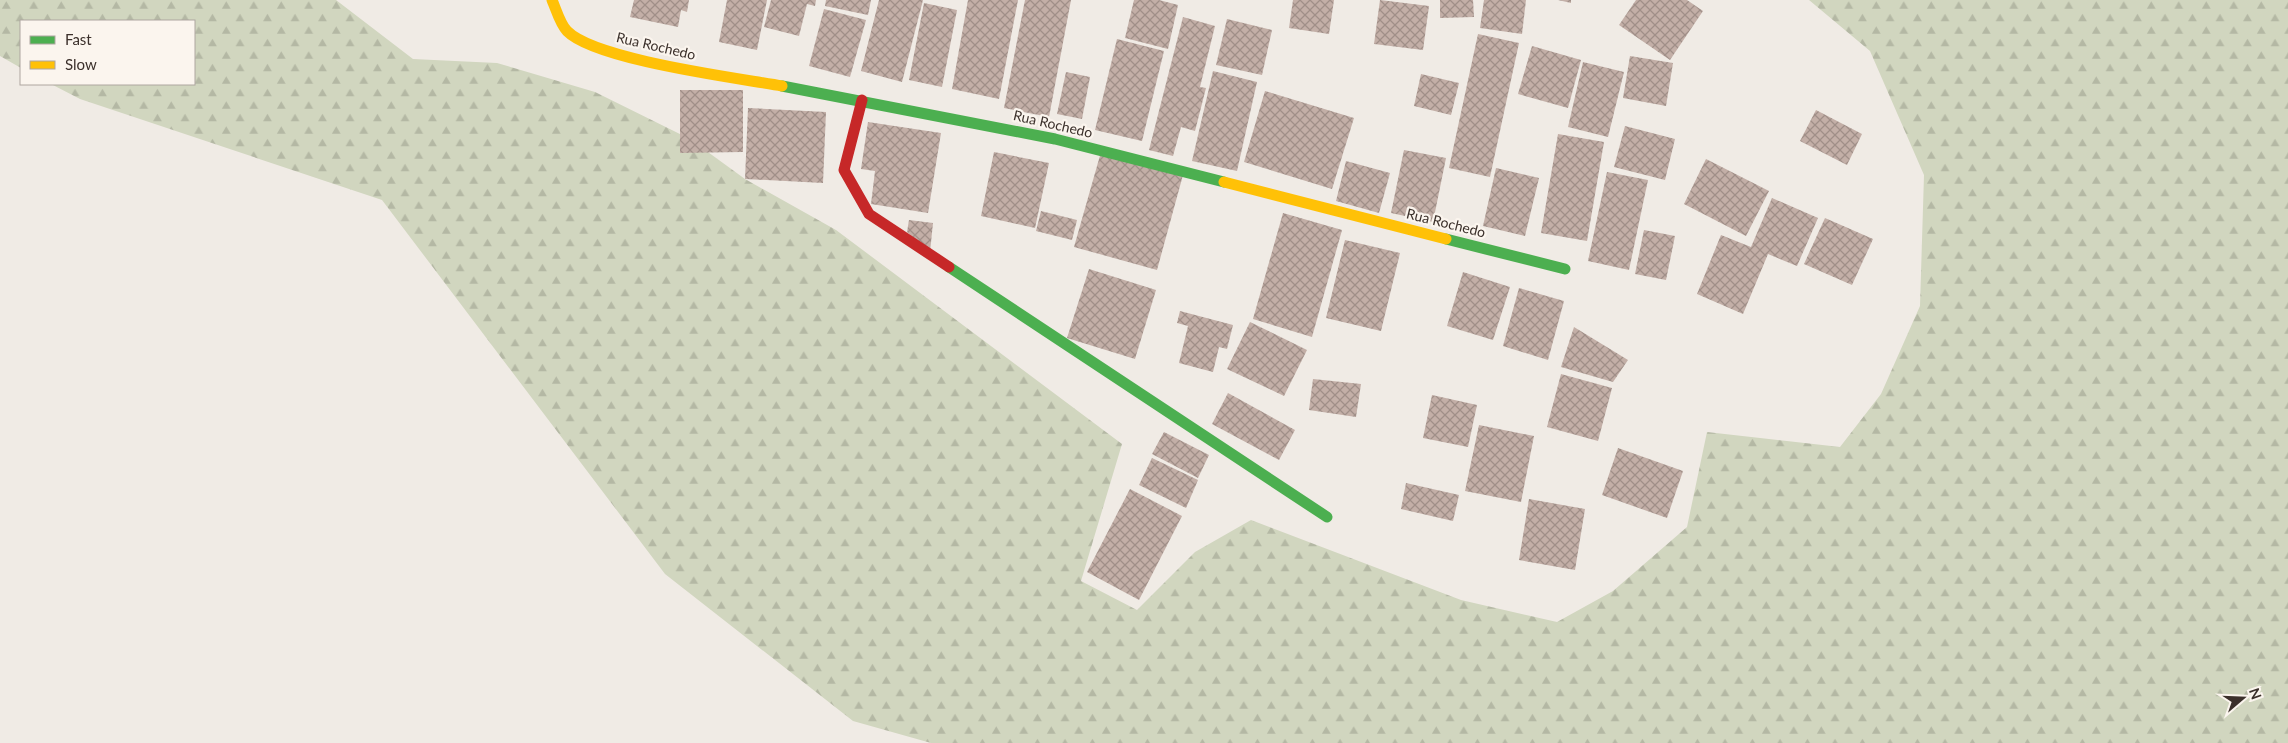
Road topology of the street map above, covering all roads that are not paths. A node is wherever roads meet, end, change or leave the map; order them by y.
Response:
1 (552, 0) edge
2 (862, 100) junction
3 (1565, 269) dead end
4 (1327, 517) dead end

1 - 2 street, Rua Rochedo
2 - 3 street, Rua Rochedo
2 - 4 street

